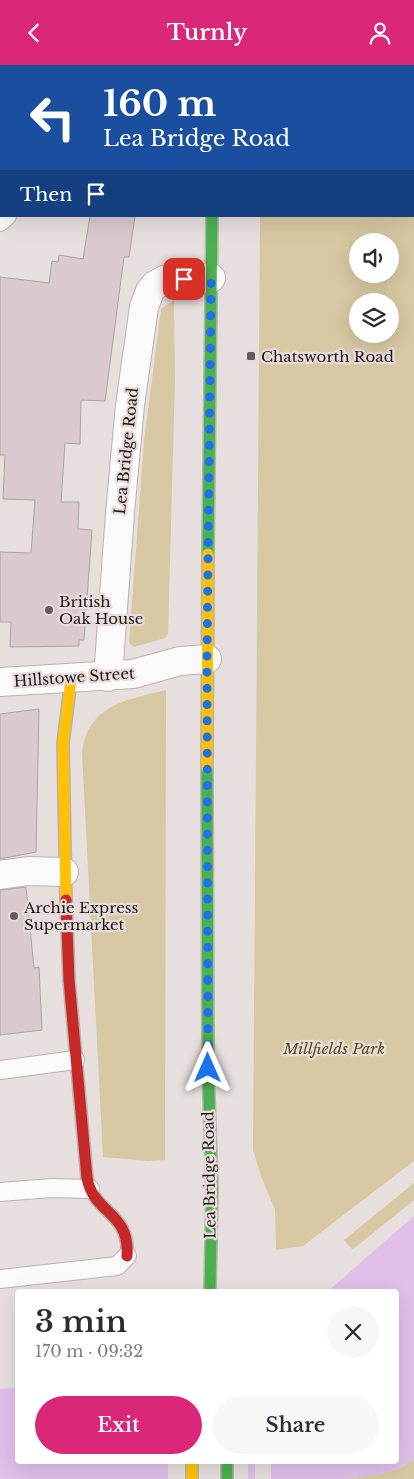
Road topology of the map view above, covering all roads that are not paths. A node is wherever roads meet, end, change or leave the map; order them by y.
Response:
1 (212, 217) edge
2 (211, 278) junction
3 (207, 659) junction
4 (108, 677) junction
5 (71, 680) junction
6 (0, 682) edge
7 (64, 872) junction
8 (0, 875) edge
9 (75, 1060) junction
10 (0, 1070) edge
11 (90, 1189) junction
12 (0, 1192) edge
13 (127, 1256) joint
14 (0, 1279) edge
15 (210, 1289) edge
16 (192, 1464) edge
17 (227, 1464) edge
18 (192, 1479) edge
19 (227, 1479) edge

1 - 2 main road, Lea Bridge Road
2 - 3 main road, Lea Bridge Road
2 - 4 street, Lea Bridge Road
3 - 4 street, Hillstowe Street
3 - 15 main road, Lea Bridge Road
4 - 5 street, Hillstowe Street
5 - 6 street, Hillstowe Street
5 - 7 main road
7 - 8 street
7 - 9 main road
9 - 10 lane
9 - 11 main road
11 - 12 lane
11 - 13 main road
13 - 14 lane
16 - 18 main road
17 - 19 main road

